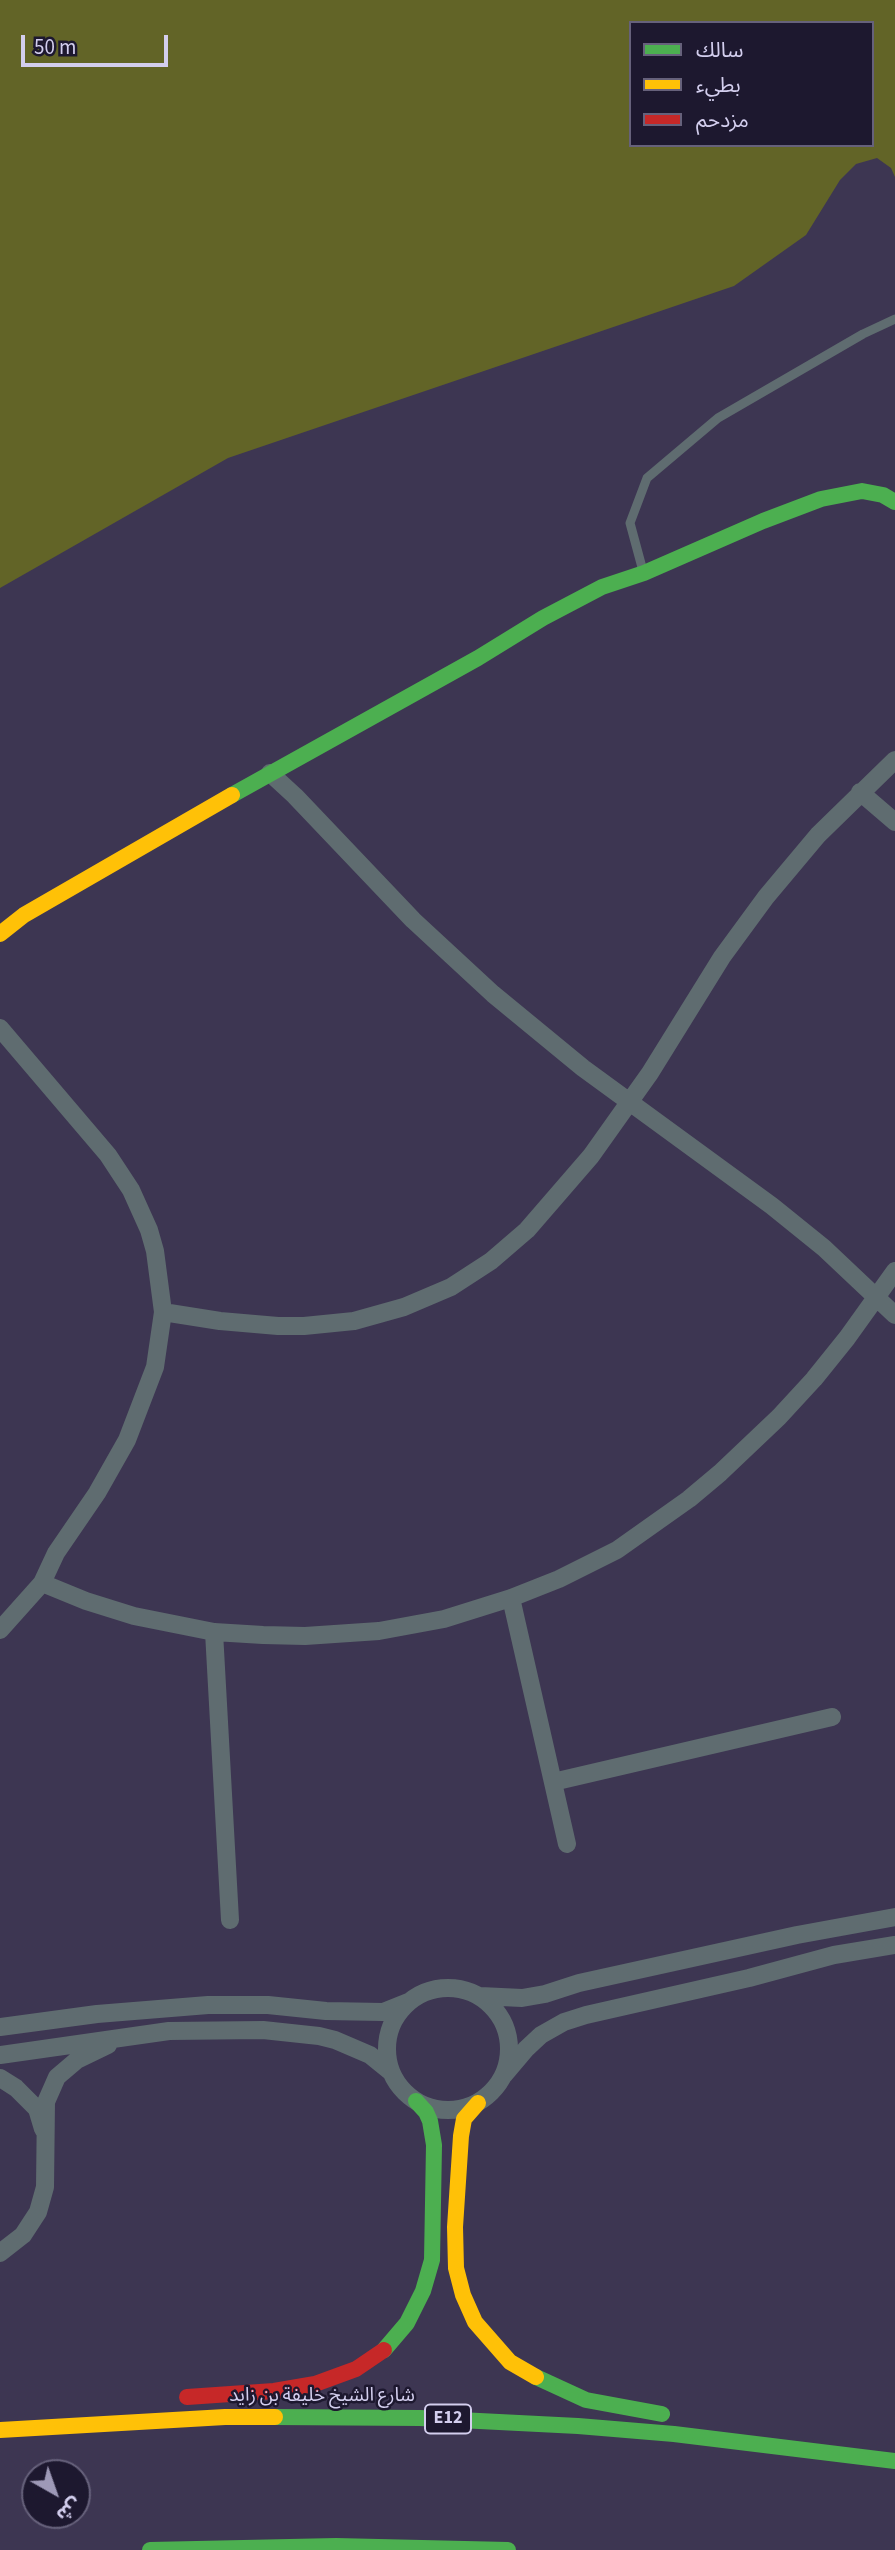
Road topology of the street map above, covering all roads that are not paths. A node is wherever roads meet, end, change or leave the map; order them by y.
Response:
1 (895, 319) edge
2 (895, 502) edge
3 (644, 573) junction
4 (895, 760) edge
5 (270, 773) junction
6 (860, 792) junction
7 (895, 822) edge
8 (0, 934) edge
9 (0, 1028) edge
10 (630, 1102) junction
11 (895, 1271) edge
12 (877, 1297) junction
13 (163, 1312) junction
14 (895, 1315) edge
15 (42, 1583) junction
16 (511, 1598) junction
17 (0, 1630) edge
18 (214, 1632) junction
19 (832, 1717) dead end
20 (553, 1782) junction
21 (567, 1844) dead end
22 (895, 1917) edge
23 (230, 1920) dead end
24 (895, 1945) edge
25 (480, 1996) junction
26 (408, 2002) junction
27 (0, 2027) edge
28 (123, 2038) junction
29 (0, 2055) edge
30 (391, 2072) junction
31 (504, 2075) junction
32 (0, 2078) edge
33 (416, 2101) junction
34 (478, 2103) junction
35 (46, 2139) junction
36 (0, 2253) edge
37 (177, 2398) dead end
38 (122, 2407) dead end
39 (6, 2430) edge
40 (769, 2444) junction
41 (895, 2461) edge
42 (150, 2550) edge
43 (508, 2550) edge

1 - 3 lane
2 - 3 main road
3 - 5 main road
4 - 6 street
5 - 8 main road
5 - 10 street
6 - 7 street
6 - 10 street
9 - 13 street
10 - 12 street
10 - 13 street
11 - 12 street
12 - 14 street
12 - 16 street
13 - 15 street
15 - 17 street
15 - 18 street
16 - 18 street
16 - 20 street
18 - 23 street
19 - 20 street
20 - 21 street
22 - 25 street
24 - 31 street
25 - 26 street
25 - 31 street
26 - 27 street
26 - 30 street
28 - 29 street
28 - 30 street
28 - 35 street
30 - 33 street
31 - 34 street
32 - 35 street
33 - 34 street
33 - 37 main road
34 - 40 main road
35 - 36 street
38 - 39 main road
39 - 40 main road, شارع الشيخ خليفة بن زايد / E12
40 - 41 main road, شارع الشيخ خليفة بن زايد / E12
42 - 43 main road

